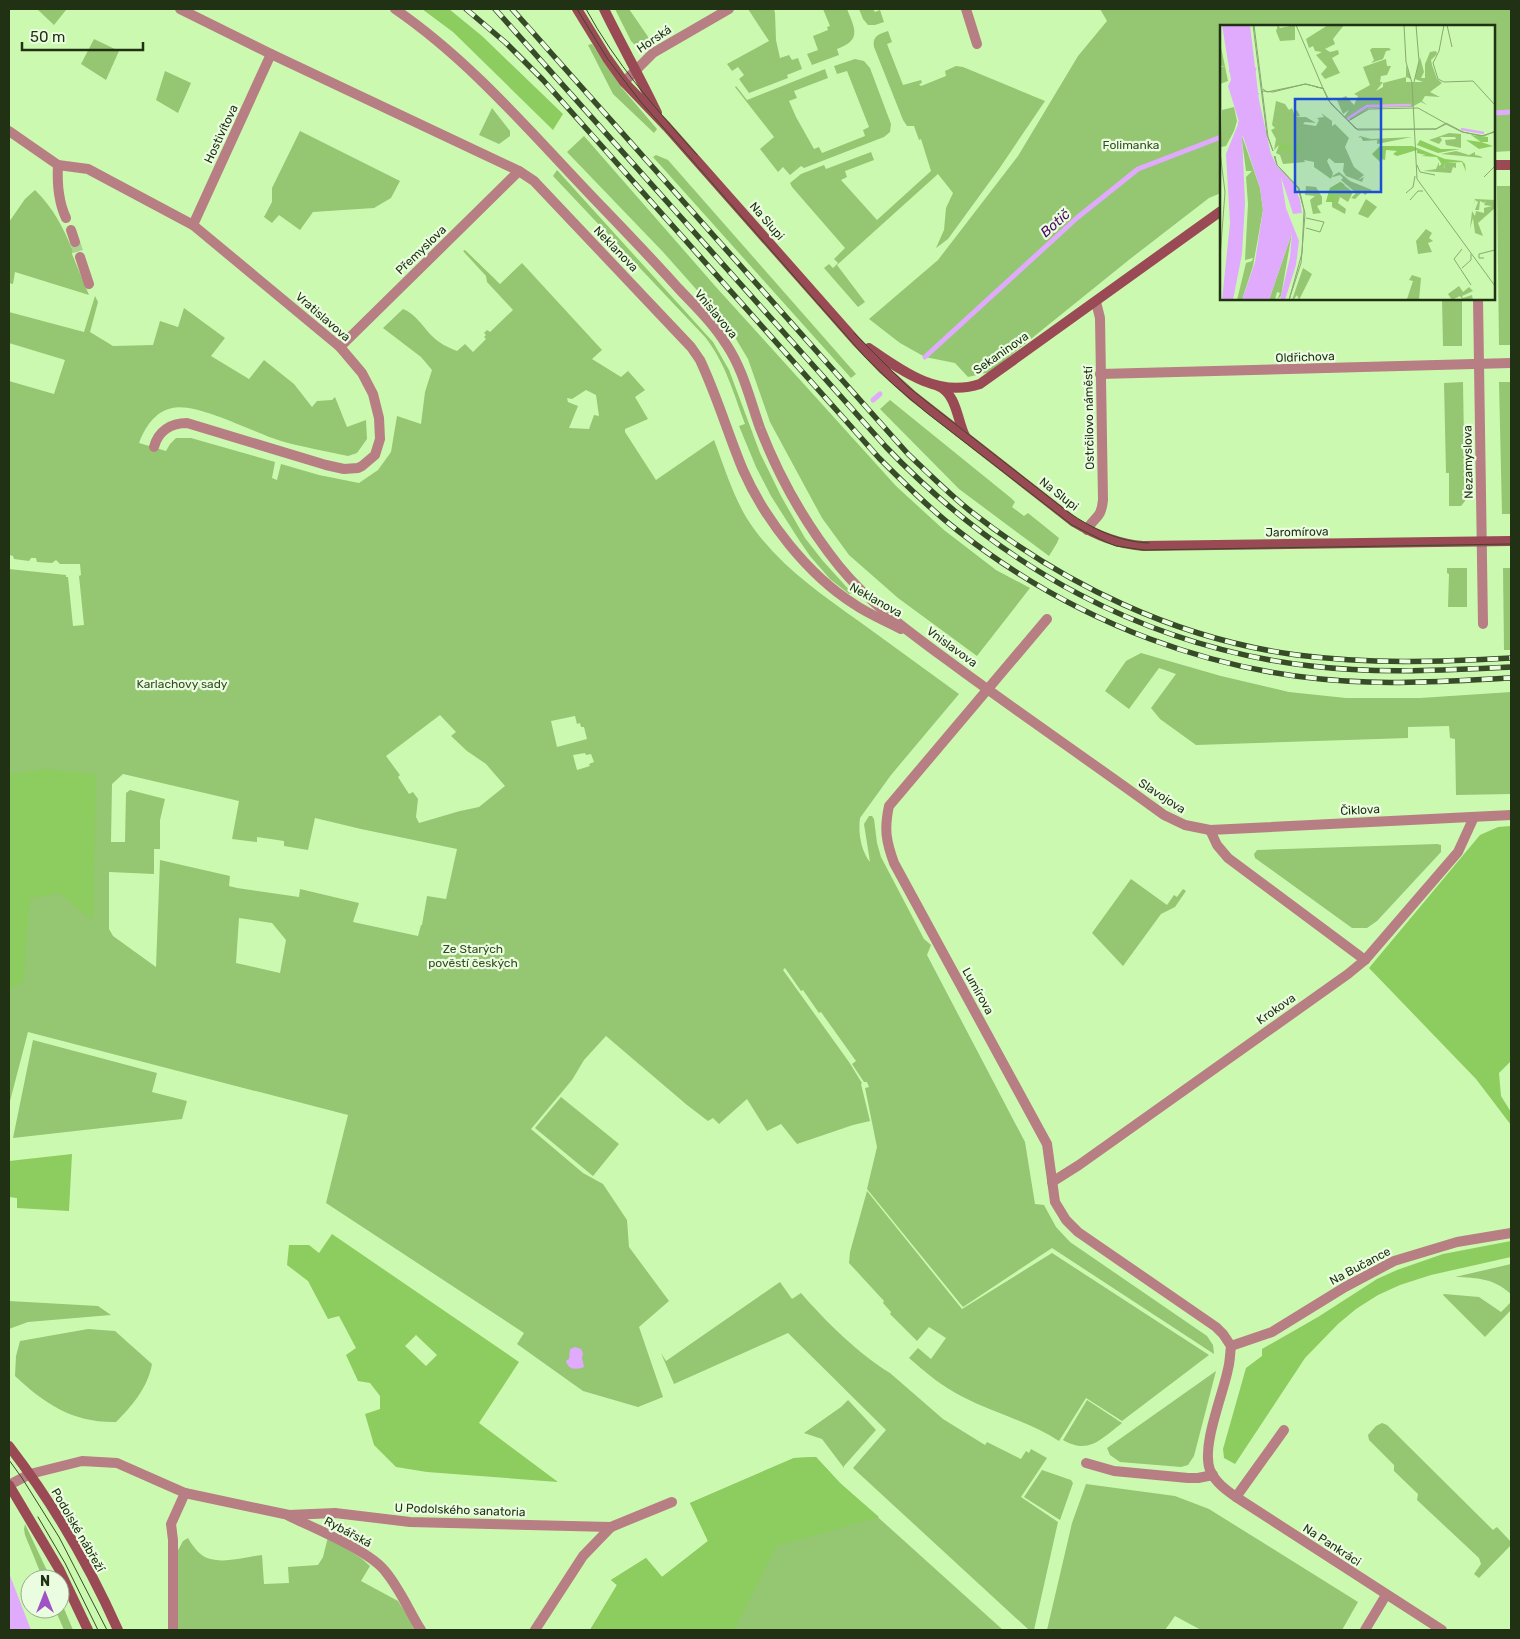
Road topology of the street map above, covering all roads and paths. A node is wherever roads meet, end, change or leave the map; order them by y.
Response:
1 (180, 9) edge
2 (395, 9) edge
3 (577, 9) edge
4 (604, 9) edge
5 (729, 9) edge
6 (966, 9) edge
7 (977, 44) dead end
8 (271, 54) junction
9 (636, 68) junction
10 (624, 82) junction
11 (659, 118) junction
12 (9, 131) edge
13 (58, 164) junction
14 (1495, 165) edge
15 (1511, 165) edge
16 (519, 171) junction
17 (1220, 212) edge
18 (66, 218) dead end
19 (193, 225) junction
20 (71, 230) dead end
21 (75, 242) tunnel mouth
22 (80, 257) tunnel mouth
23 (89, 284) dead end
24 (1478, 300) edge
25 (1096, 302) junction
26 (856, 341) junction
27 (340, 346) junction
28 (1511, 363) edge
29 (1478, 364) junction
30 (1100, 374) junction
31 (936, 385) junction
32 (969, 440) junction
33 (154, 447) dead end
34 (1087, 530) junction
35 (1511, 541) edge
36 (1482, 542) junction
37 (1047, 619) dead end
38 (1483, 624) dead end
39 (913, 635) junction
40 (987, 689) junction
41 (1511, 815) edge
42 (1474, 817) junction
43 (1210, 830) junction
44 (1365, 960) junction
45 (1052, 1182) junction
46 (1511, 1233) edge
47 (1231, 1346) junction
48 (1284, 1430) dead end
49 (9, 1446) edge
50 (1086, 1463) dead end
51 (30, 1474) junction
52 (1213, 1475) junction
53 (9, 1485) edge
54 (185, 1493) junction
55 (1236, 1497) junction
56 (672, 1502) dead end
57 (288, 1515) junction
58 (611, 1527) junction
59 (1386, 1595) junction
60 (88, 1630) edge
61 (118, 1630) edge
62 (173, 1630) edge
63 (421, 1630) edge
64 (536, 1630) edge
65 (1365, 1630) edge
66 (1442, 1630) edge

1 - 8 street, Neklanova
2 - 39 street, Vnislavova
3 - 10 main road, Na Slupi
4 - 9 main road, Na Slupi
5 - 9 street, Horská
6 - 7 street
8 - 16 street, Neklanova
8 - 19 street, Hostivítova
9 - 10 street, Horská
9 - 11 main road, Na Slupi
10 - 11 main road, Na Slupi
11 - 26 main road, Na Slupi
12 - 13 street, Vratislavova
13 - 18 street
13 - 19 street, Vratislavova
14 - 15 main road
16 - 27 street, Přemyslova
16 - 39 street, Neklanova
17 - 25 main road, Sekaninova
19 - 27 street, Vratislavova
20 - 21 street
22 - 23 street
24 - 29 street, Nezamyslova
25 - 30 street, Ostrčilovo náměstí
25 - 31 main road, Sekaninova
26 - 31 main road, Sekaninova
26 - 32 main road
27 - 33 street, Vratislavova
28 - 29 street, Oldřichova
29 - 30 street, Oldřichova
29 - 36 street, Nezamyslova
30 - 34 street, Ostrčilovo náměstí
31 - 32 main road
32 - 34 main road, Na Slupi
34 - 36 main road, Jaromírova
35 - 36 main road, Jaromírova
36 - 38 street, Nezamyslova
37 - 40 street, Lumírova
39 - 40 street, Vnislavova
40 - 43 street, Slavojova
40 - 45 street, Lumírova
41 - 42 street, Čiklova
42 - 43 street, Čiklova
42 - 44 street, Krokova
43 - 44 street
44 - 45 street, Krokova
45 - 47 street, Lumírova
46 - 47 street, Na Bučance
47 - 52 street
48 - 55 street
49 - 51 main road, Podolské nábřeží
50 - 52 street
51 - 53 street, U Podolského sanatoria
51 - 54 street, U Podolského sanatoria
51 - 61 main road, Podolské nábřeží
52 - 55 street, Na Pankráci
53 - 60 main road
54 - 57 street, U Podolského sanatoria
54 - 62 street
55 - 59 street, Na Pankráci
56 - 58 street, U Podolského sanatoria
57 - 58 street, U Podolského sanatoria
57 - 63 street, Rybářská
58 - 64 street
59 - 65 street
59 - 66 street, Na Pankráci

